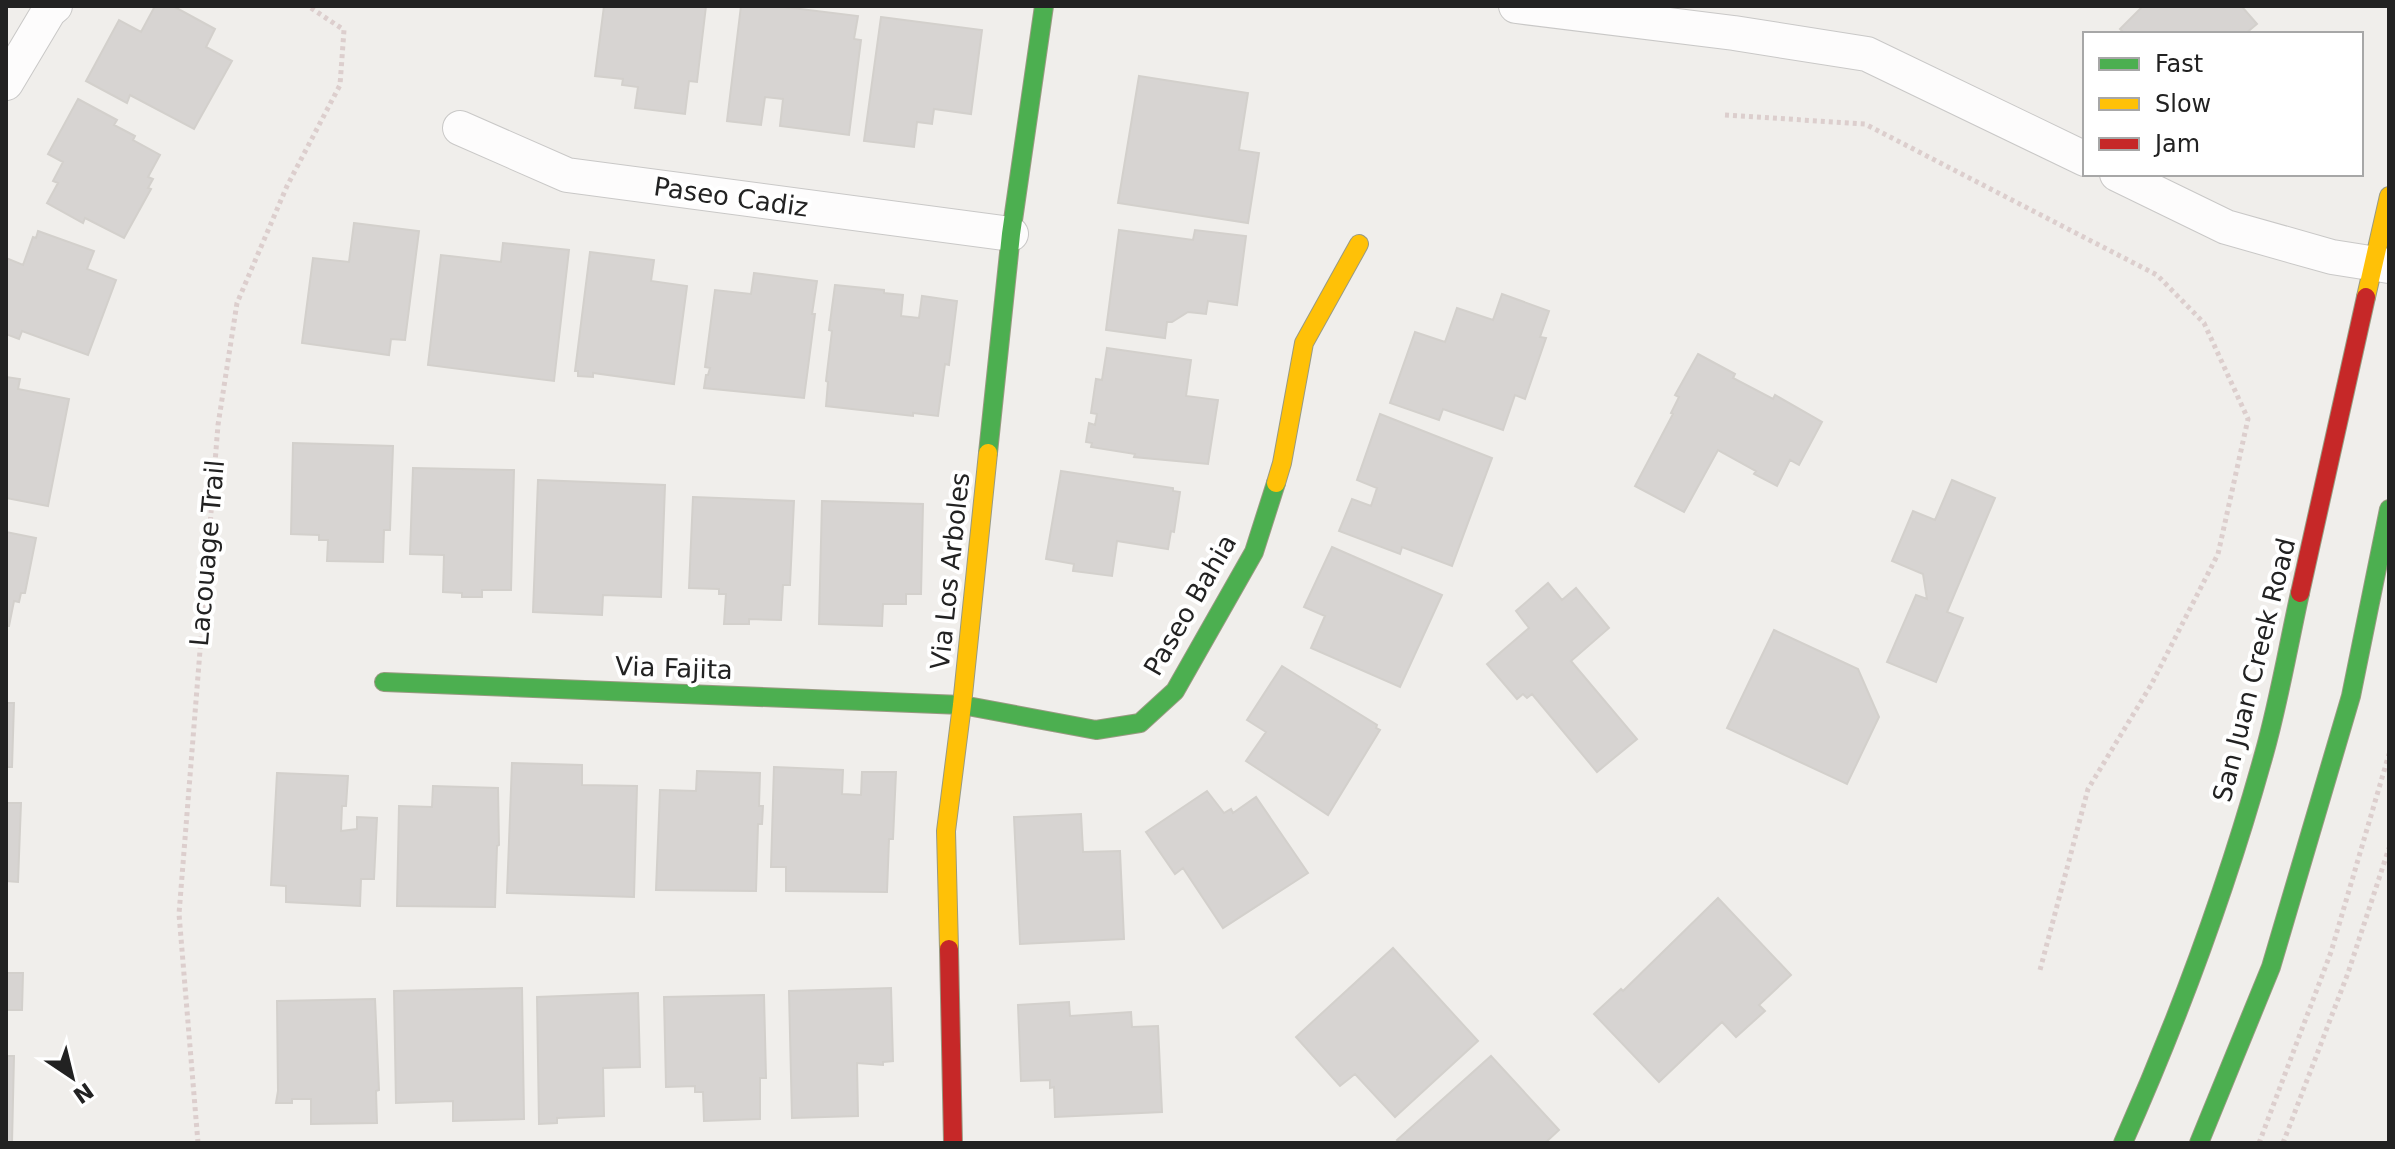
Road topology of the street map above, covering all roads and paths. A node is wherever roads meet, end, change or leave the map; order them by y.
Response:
1 (308, 6) edge
2 (1044, 6) edge
3 (1516, 6) edge
4 (51, 8) edge
5 (1737, 19) edge
6 (6, 83) edge
7 (1725, 115) dead end
8 (460, 128) dead end
9 (2083, 158) edge
10 (2121, 176) edge
11 (2389, 196) edge
12 (1011, 234) junction
13 (1359, 244) dead end
14 (2382, 264) edge
15 (2389, 509) edge
16 (384, 682) dead end
17 (962, 705) junction
18 (2389, 754) edge
19 (2389, 848) edge
20 (2040, 970) dead end
21 (198, 1143) edge
22 (953, 1143) edge
23 (2123, 1143) edge
24 (2199, 1143) edge
25 (2259, 1143) edge
26 (2283, 1143) edge

1 - 21 path, Lacouage Trail
2 - 12 street, Via Los Arboles
3 - 5 street
4 - 6 street
5 - 9 street
7 - 20 path
8 - 12 street, Paseo Cadiz
10 - 14 street
11 - 14 street, San Juan Creek Road
12 - 17 street, Via Los Arboles
13 - 17 street, Paseo Bahia
14 - 23 street, San Juan Creek Road
15 - 24 street
16 - 17 street, Via Fajita
17 - 22 street, Via Los Arboles
18 - 25 path
19 - 26 path

